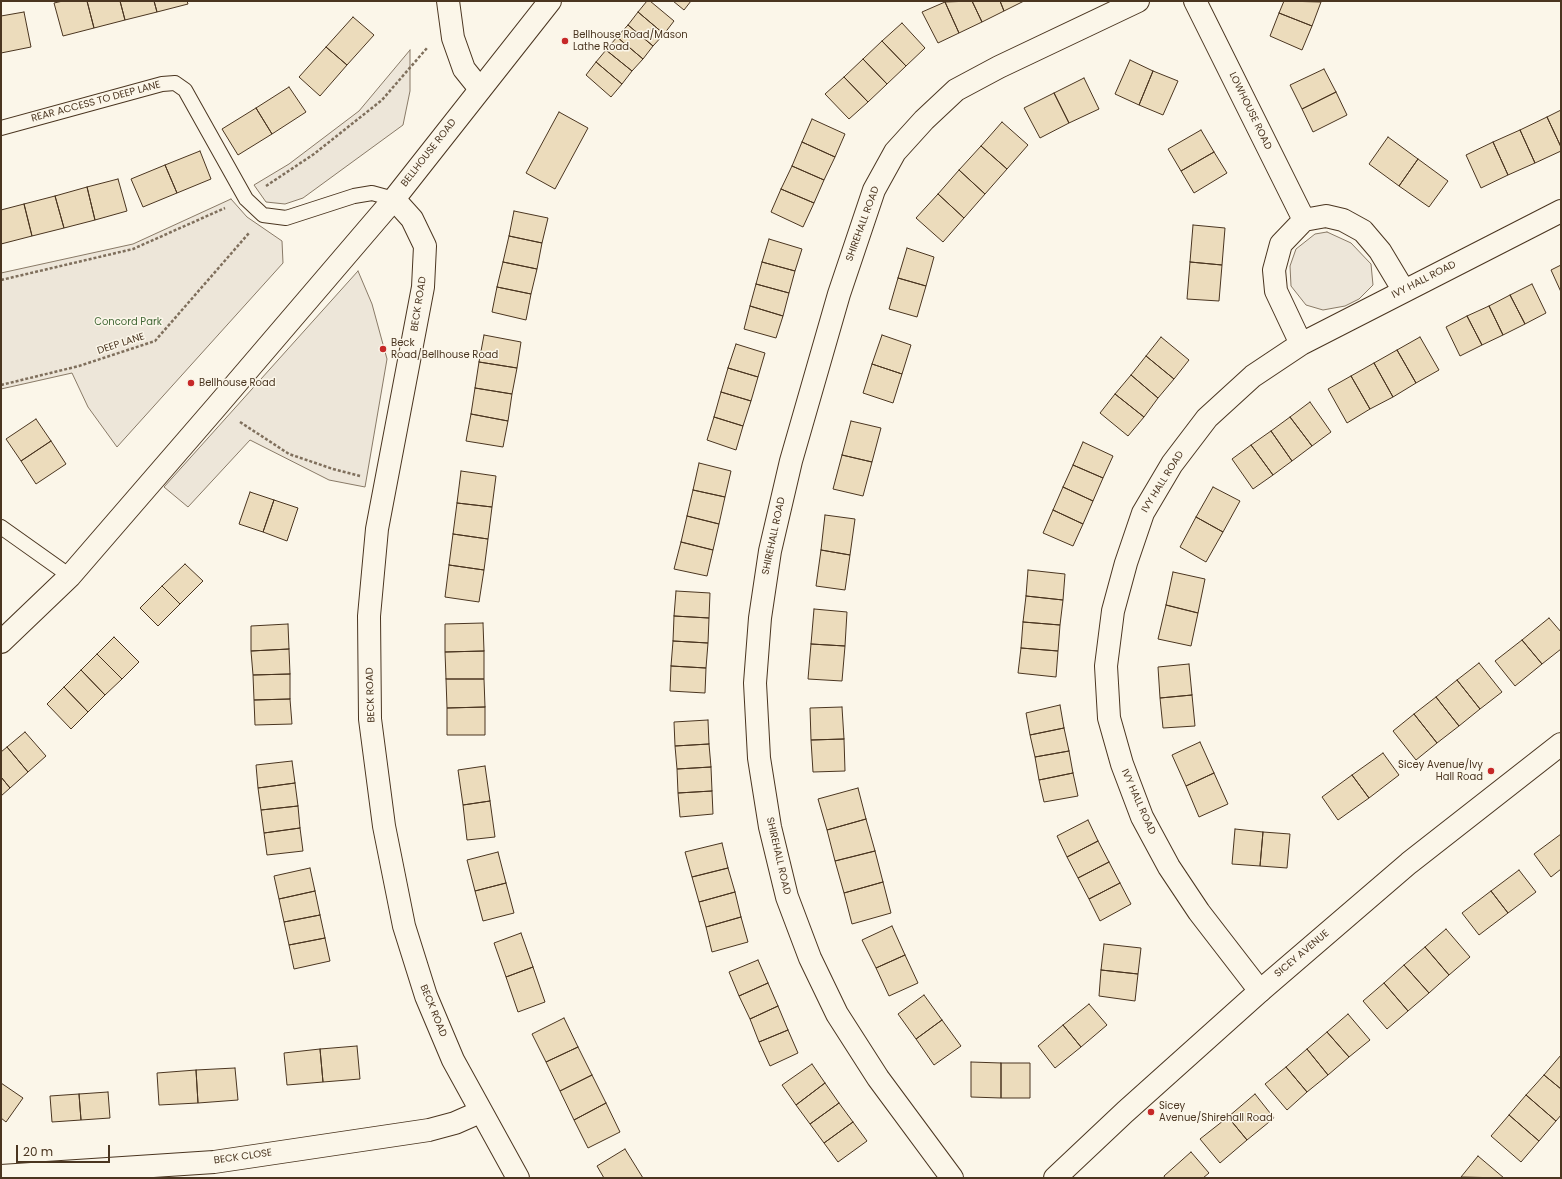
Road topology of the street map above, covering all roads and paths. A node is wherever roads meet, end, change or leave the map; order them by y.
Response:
1 (448, 1) edge
2 (550, 1) edge
3 (1138, 1) edge
4 (1195, 1) edge
5 (480, 89) junction
6 (1, 128) edge
7 (394, 199) junction
8 (1561, 211) edge
9 (263, 215) junction
10 (1304, 220) junction
11 (1404, 291) junction
12 (1301, 344) junction
13 (1, 385) edge
14 (218, 406) junction
15 (386, 482) junction
16 (1, 527) edge
17 (70, 576) junction
18 (1, 642) edge
19 (1561, 744) edge
20 (1260, 991) junction
21 (480, 1112) junction
22 (1, 1176) edge
23 (518, 1178) edge
24 (952, 1178) edge
25 (1055, 1178) edge

1 - 5 street
2 - 5 street, BELLHOUSE ROAD
3 - 24 street, SHIREHALL ROAD
4 - 10 street, LOWHOUSE ROAD
5 - 7 street, BELLHOUSE ROAD
6 - 9 lane, REAR ACCESS TO DEEP LANE
7 - 9 lane
7 - 14 street, BELLHOUSE ROAD
7 - 15 street, BECK ROAD
8 - 11 street, IVY HALL ROAD
9 - 13 path, DEEP LANE
10 - 11 street
10 - 12 street
11 - 12 street, IVY HALL ROAD
12 - 20 street, IVY HALL ROAD
14 - 15 path
14 - 17 street, BELLHOUSE ROAD
15 - 21 street, BECK ROAD
16 - 17 lane
17 - 18 street, BELLHOUSE ROAD
19 - 20 street, SICEY AVENUE
20 - 25 street, SICEY AVENUE
21 - 22 street, BECK CLOSE
21 - 23 street, BECK ROAD

